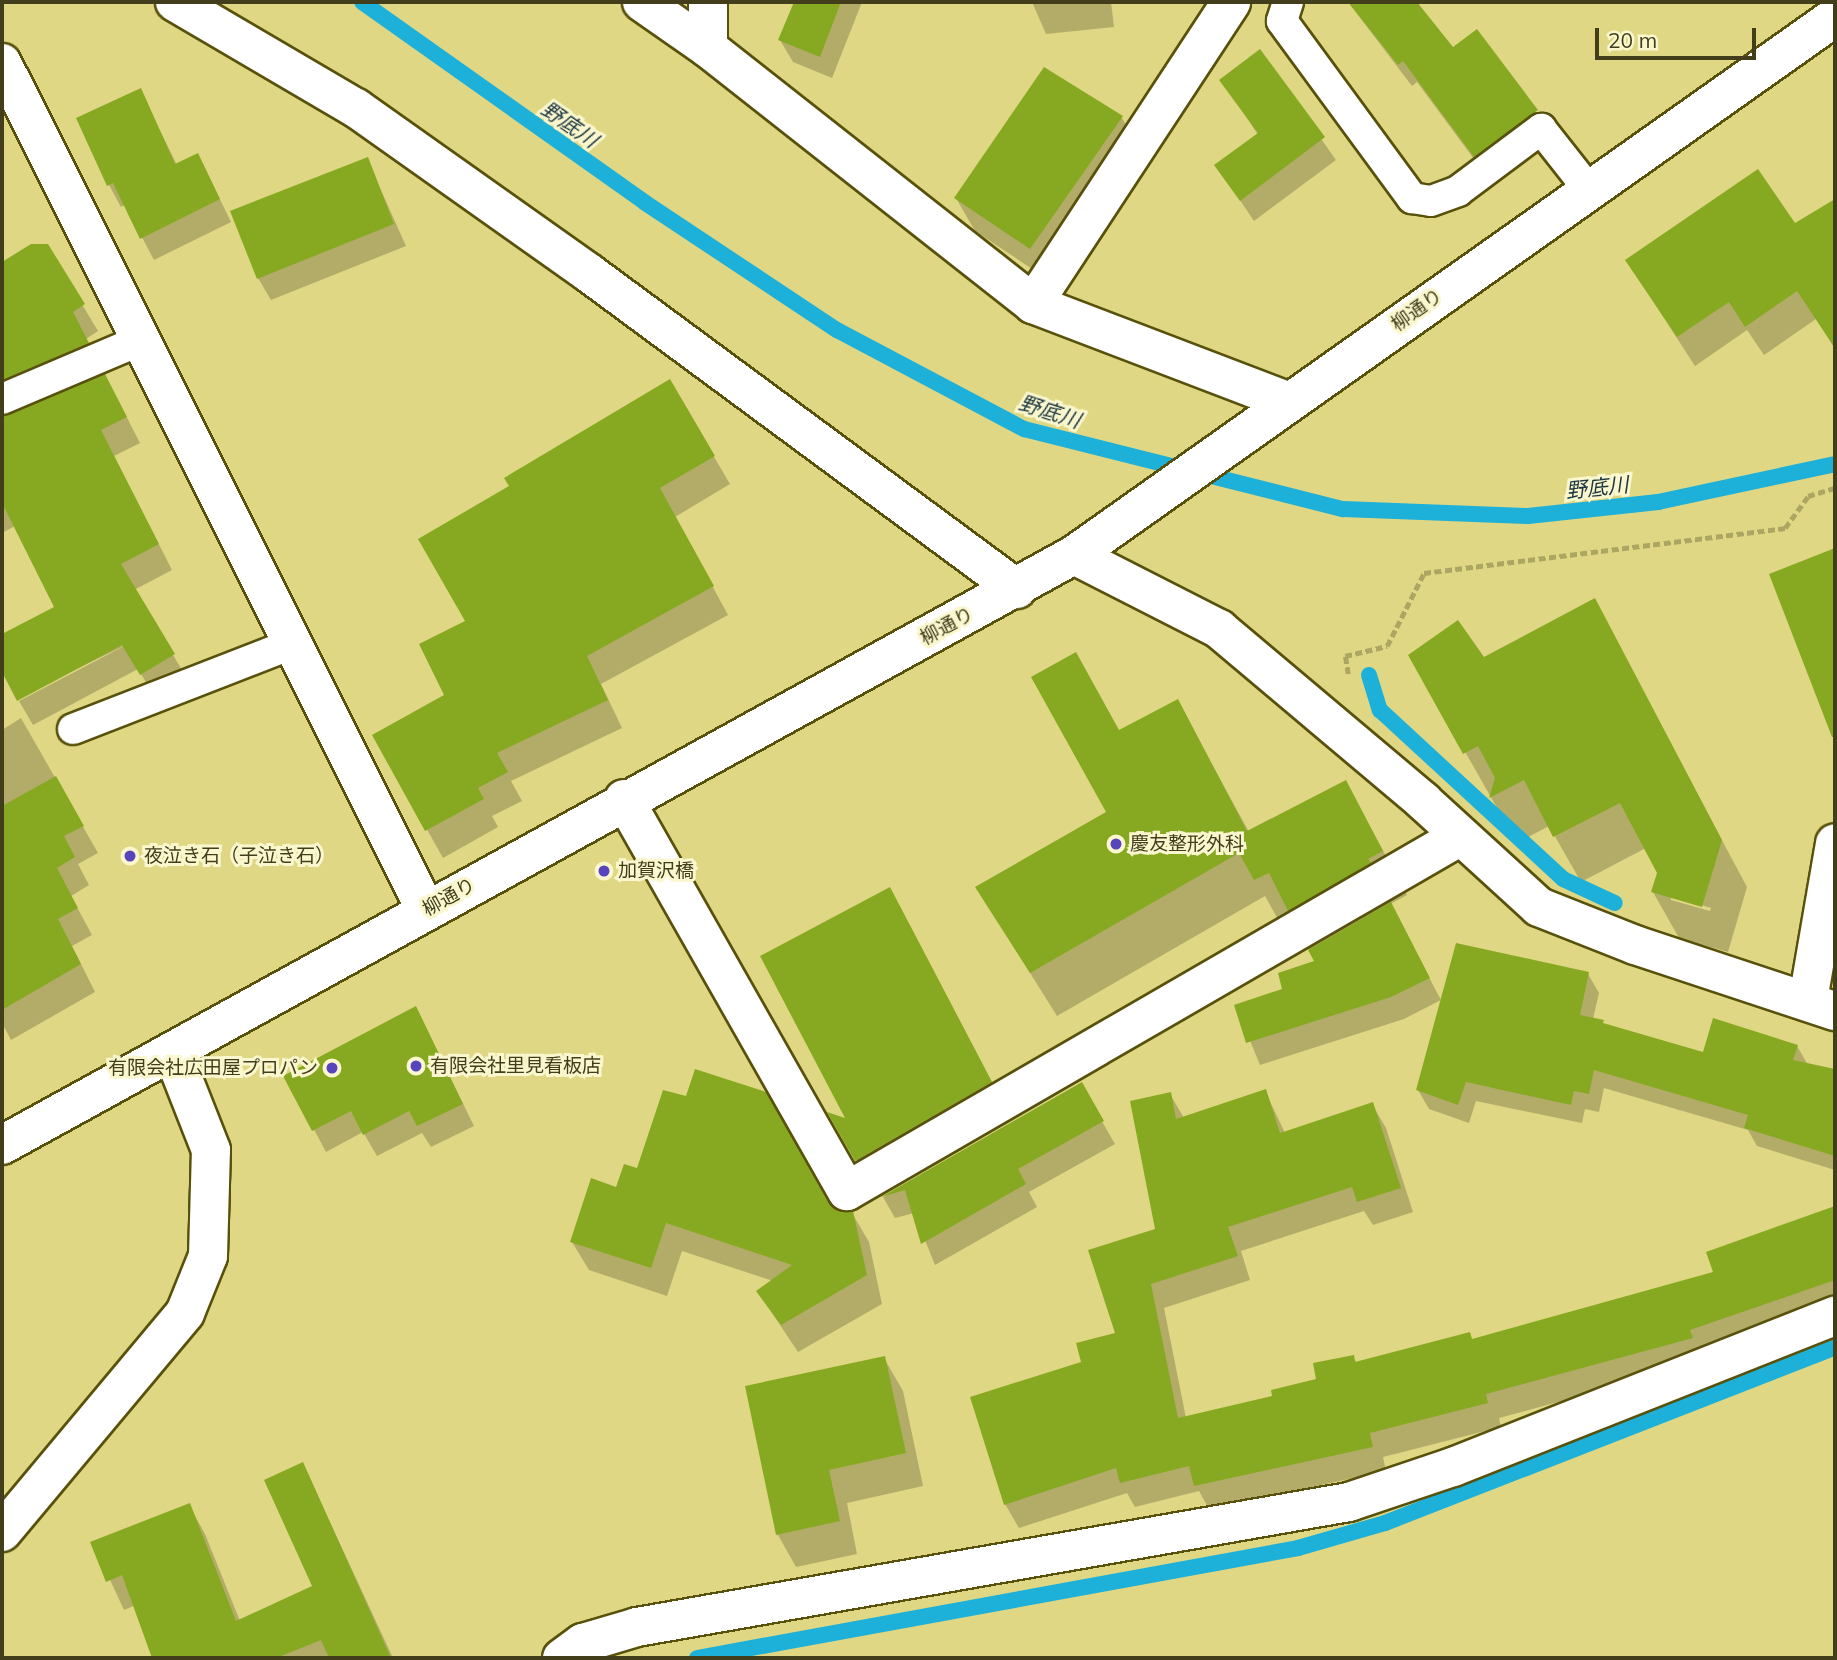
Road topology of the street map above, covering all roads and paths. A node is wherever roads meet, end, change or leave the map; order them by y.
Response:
1 (175, 2) edge
2 (642, 2) edge
3 (708, 2) edge
4 (1231, 2) edge
5 (1288, 2) edge
6 (1835, 17) edge
7 (708, 48) junction
8 (2, 62) edge
9 (1588, 190) junction
10 (1033, 304) junction
11 (141, 340) junction
12 (2, 399) edge
13 (1287, 401) junction
14 (1835, 488) edge
15 (1074, 555) junction
16 (1017, 589) junction
17 (292, 644) junction
18 (1334, 725) junction
19 (73, 729) dead end
20 (624, 799) junction
21 (1459, 837) junction
22 (1835, 844) edge
23 (426, 910) junction
24 (1822, 1005) edge
25 (172, 1051) junction
26 (2, 1145) edge
27 (1835, 1316) edge
28 (2, 1532) edge
29 (562, 1658) edge

1 - 16 street
2 - 7 street
3 - 7 street
4 - 10 street
5 - 9 lane
6 - 9 street, 柳通り
7 - 10 street
8 - 11 street
9 - 13 street, 柳通り
10 - 13 street
11 - 12 lane
11 - 17 street
13 - 15 street, 柳通り
14 - 18 path
15 - 16 street, 柳通り
15 - 18 street
16 - 20 street, 柳通り
17 - 19 lane
17 - 23 street
18 - 21 street
20 - 21 street
20 - 23 street, 柳通り
21 - 24 street
22 - 24 street
23 - 25 street, 柳通り
25 - 26 street, 柳通り
25 - 28 street
27 - 29 street

